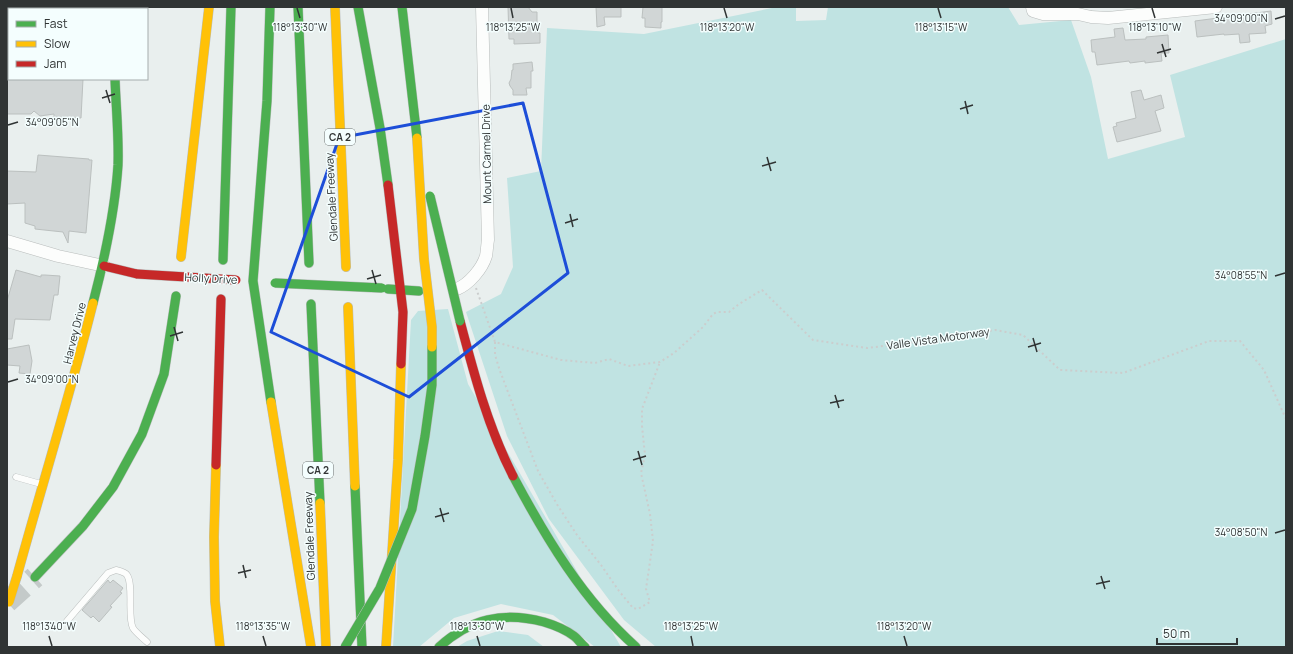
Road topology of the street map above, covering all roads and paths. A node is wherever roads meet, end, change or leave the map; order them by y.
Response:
1 (208, 7) edge
2 (231, 7) edge
3 (270, 7) edge
4 (298, 7) edge
5 (335, 7) edge
6 (358, 7) edge
7 (402, 7) edge
8 (482, 7) edge
9 (1216, 7) edge
10 (1032, 9) edge
11 (115, 80) edge
12 (417, 138) junction
13 (7, 241) edge
14 (181, 257) dead end
15 (223, 260) dead end
16 (309, 263) dead end
17 (104, 266) junction
18 (346, 267) dead end
19 (471, 278) junction
20 (264, 282) junction
21 (457, 288) dead end
22 (401, 290) junction
23 (419, 291) dead end
24 (176, 296) dead end
25 (221, 299) dead end
26 (311, 304) dead end
27 (348, 308) dead end
28 (495, 342) junction
29 (660, 362) junction
30 (1286, 419) edge
31 (16, 477) dead end
32 (42, 485) junction
33 (36, 577) tunnel mouth
34 (11, 606) edge
35 (67, 621) dead end
36 (147, 642) dead end
37 (220, 647) edge
38 (311, 647) edge
39 (326, 647) edge
40 (344, 647) edge
41 (362, 647) edge
42 (386, 647) edge
43 (439, 647) edge
44 (585, 647) edge
45 (636, 647) edge

1 - 14 main road
2 - 15 main road
3 - 20 main road
4 - 16 main road
5 - 18 main road, Glendale Freeway / CA 2
6 - 22 main road
7 - 12 main road
8 - 19 street, Mount Carmel Drive
9 - 10 street
11 - 17 main road, Harvey Drive
12 - 40 main road, bridge
12 - 45 main road, bridge
13 - 17 street, Holly Drive
17 - 20 main road, Holly Drive, bridge
17 - 32 main road, Harvey Drive
19 - 21 street, Mount Carmel Drive
19 - 28 path
20 - 22 main road, Holly Drive, bridge
20 - 38 main road
22 - 23 main road, Holly Drive
22 - 42 main road
24 - 33 main road
25 - 37 main road
26 - 39 main road, Glendale Freeway / CA 2
27 - 41 main road
28 - 29 path
28 - 29 path
29 - 30 path, Valle Vista Motorway
31 - 32 lane
32 - 34 main road, Harvey Drive, bridge
35 - 36 lane
43 - 44 main road

